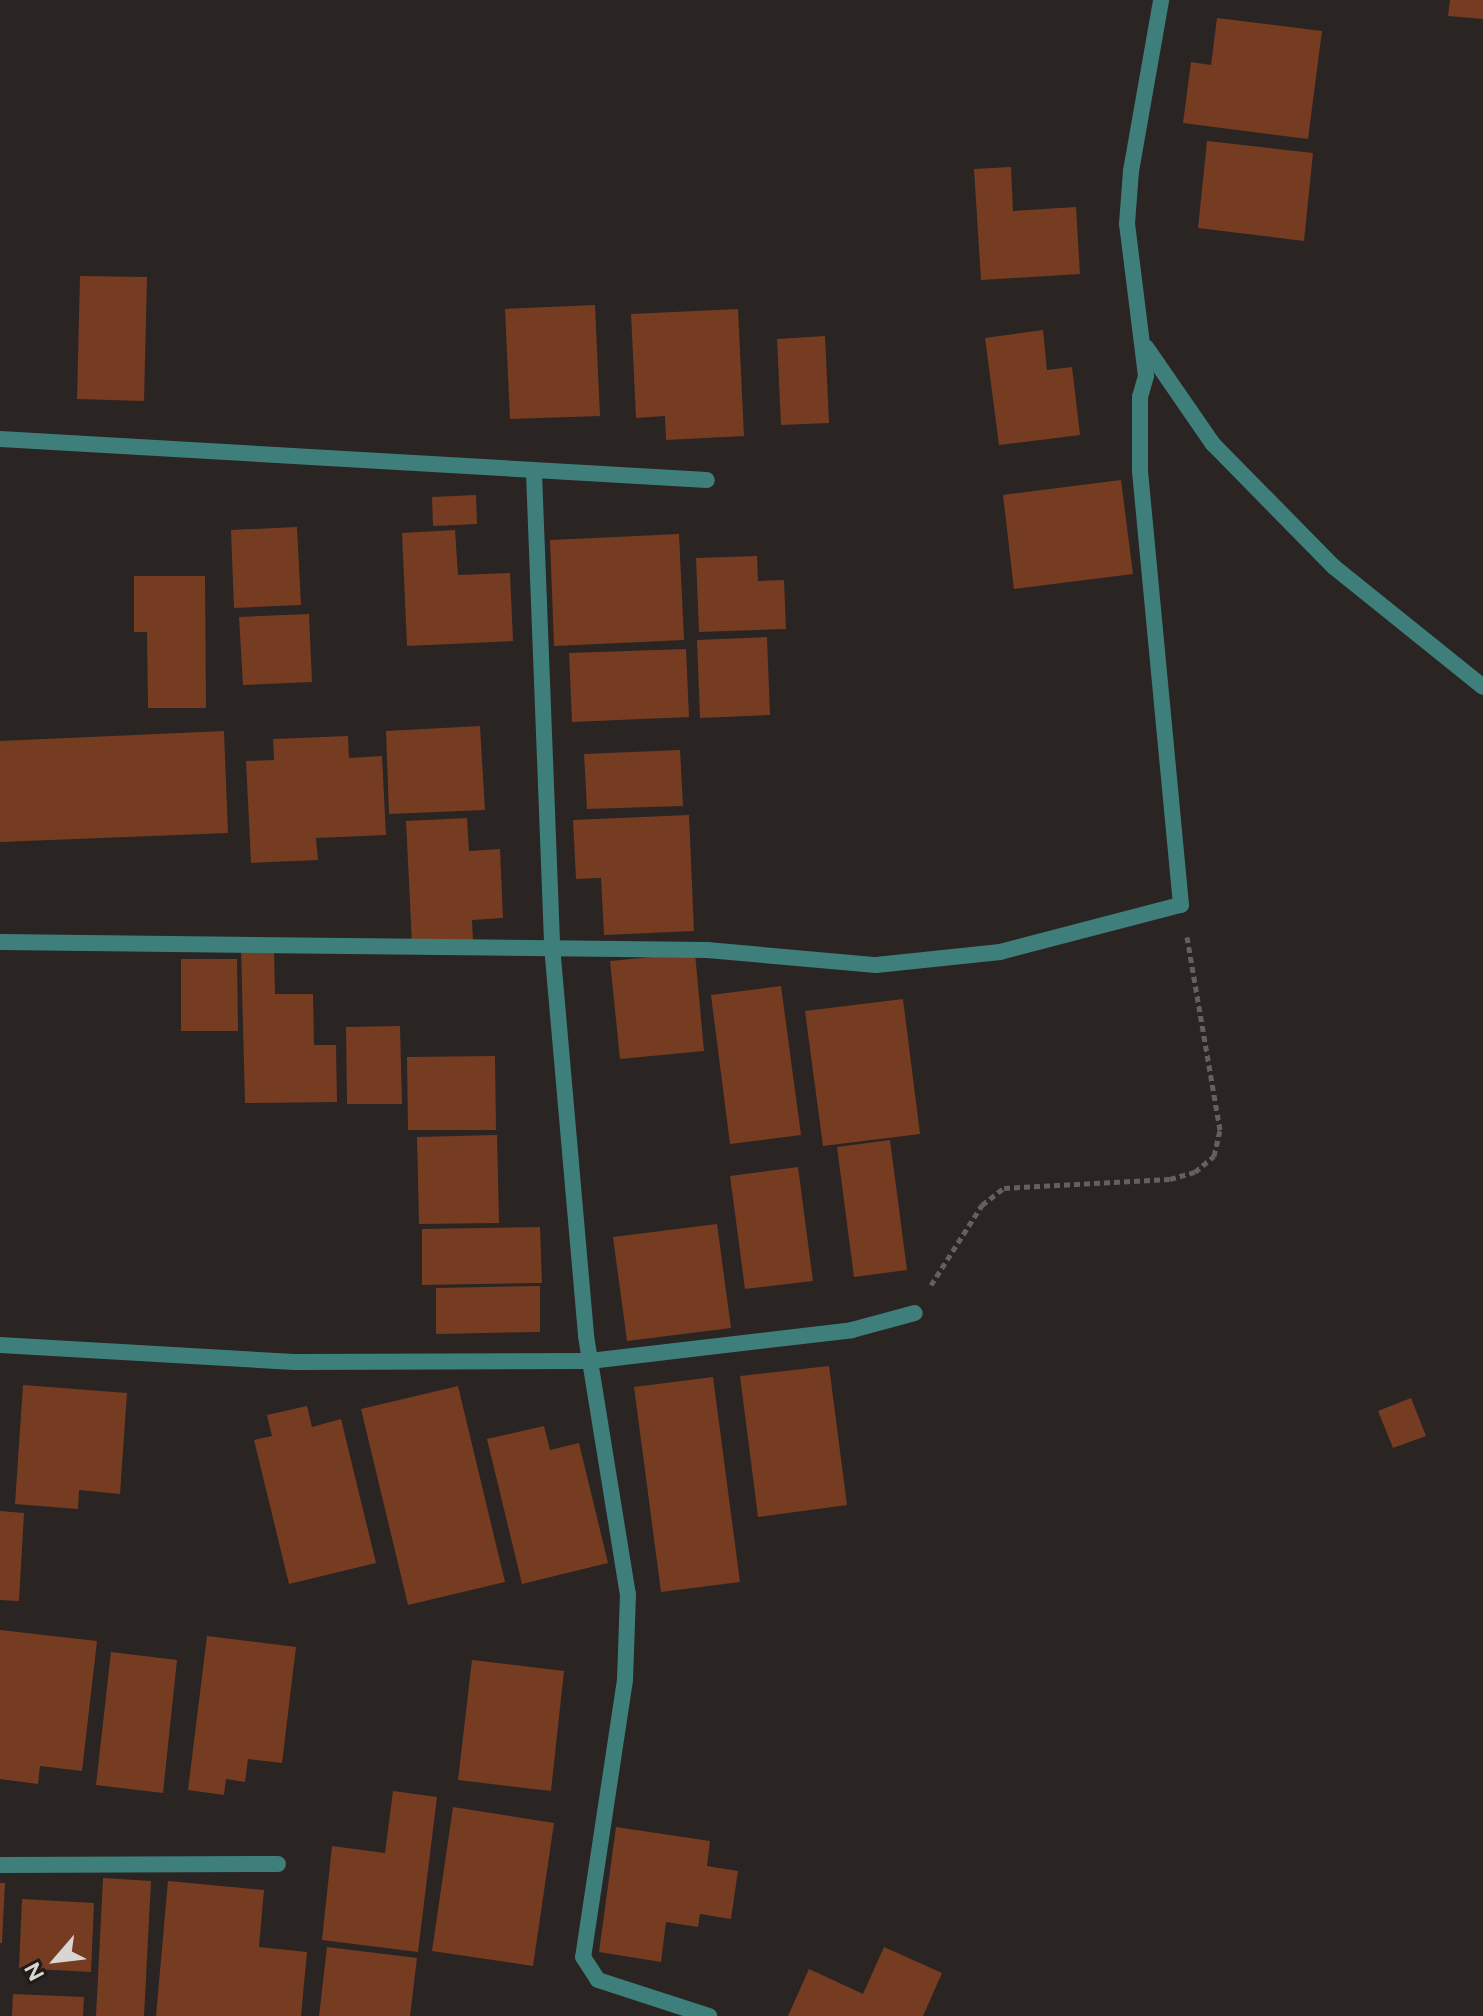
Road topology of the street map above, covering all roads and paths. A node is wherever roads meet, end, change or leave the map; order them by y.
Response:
1 (1161, 0) edge
2 (1143, 342) junction
3 (0, 439) edge
4 (534, 473) junction
5 (707, 480) dead end
6 (1483, 687) edge
7 (1181, 905) junction
8 (0, 942) edge
9 (552, 946) junction
10 (915, 1313) joint
11 (0, 1345) edge
12 (590, 1361) junction
13 (278, 1864) dead end
14 (0, 1865) edge
15 (709, 2016) edge

1 - 2 street
2 - 6 street
2 - 7 street
3 - 4 street
4 - 5 street
4 - 9 street
7 - 9 street
7 - 10 path
8 - 9 street
9 - 12 street
10 - 12 street
11 - 12 street
12 - 15 street
13 - 14 street

